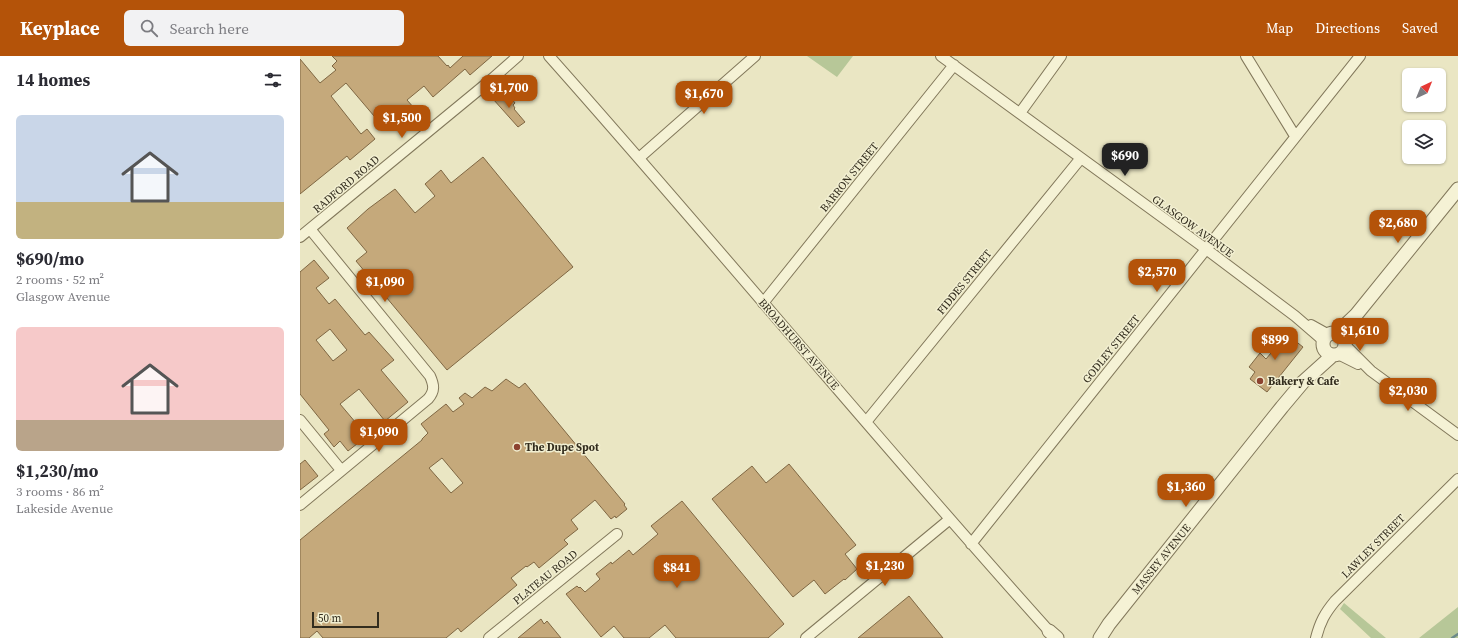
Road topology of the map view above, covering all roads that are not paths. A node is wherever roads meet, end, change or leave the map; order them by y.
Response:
1 (518, 56) edge
2 (549, 56) edge
3 (755, 56) edge
4 (941, 56) edge
5 (1061, 56) edge
6 (1246, 56) edge
7 (1360, 56) edge
8 (954, 65) junction
9 (1020, 113) junction
10 (1295, 136) junction
11 (639, 158) junction
12 (1080, 158) junction
13 (1458, 189) edge
14 (310, 229) junction
15 (300, 237) edge
16 (1206, 249) junction
17 (763, 303) junction
18 (1334, 344) junction
19 (300, 420) edge
20 (866, 422) junction
21 (1458, 435) edge
22 (341, 470) junction
23 (1458, 479) edge
24 (300, 504) edge
25 (950, 519) junction
26 (617, 534) dead end
27 (971, 544) junction
28 (1109, 624) junction
29 (1054, 636) edge
30 (489, 638) edge
31 (806, 638) edge
32 (1094, 638) edge
33 (1100, 638) edge
34 (1316, 638) edge

1 - 14 street, RADFORD ROAD
2 - 11 street, BROADHURST AVENUE
3 - 11 street
4 - 8 street, GLASGOW AVENUE
5 - 9 street
6 - 10 street
7 - 10 street, GODLEY STREET
8 - 9 street, GLASGOW AVENUE
8 - 17 street, BARRON STREET
9 - 12 street, GLASGOW AVENUE
10 - 16 street, GODLEY STREET
11 - 17 street, BROADHURST AVENUE
12 - 16 street, GLASGOW AVENUE
12 - 20 street, FIDDES STREET
13 - 18 street, MASSEY AVENUE
14 - 15 street, RADFORD ROAD
14 - 22 street
16 - 18 street, GLASGOW AVENUE
16 - 27 street, GODLEY STREET
17 - 20 street, BROADHURST AVENUE
18 - 21 street, GLASGOW AVENUE
18 - 28 street, MASSEY AVENUE
19 - 22 street
20 - 25 street, BROADHURST AVENUE
22 - 24 street
23 - 34 street, LAWLEY STREET
25 - 27 street, BROADHURST AVENUE
25 - 31 street
26 - 30 street, PLATEAU ROAD
27 - 29 street, BROADHURST AVENUE
28 - 32 street, MASSEY AVENUE
28 - 33 street, MASSEY AVENUE

